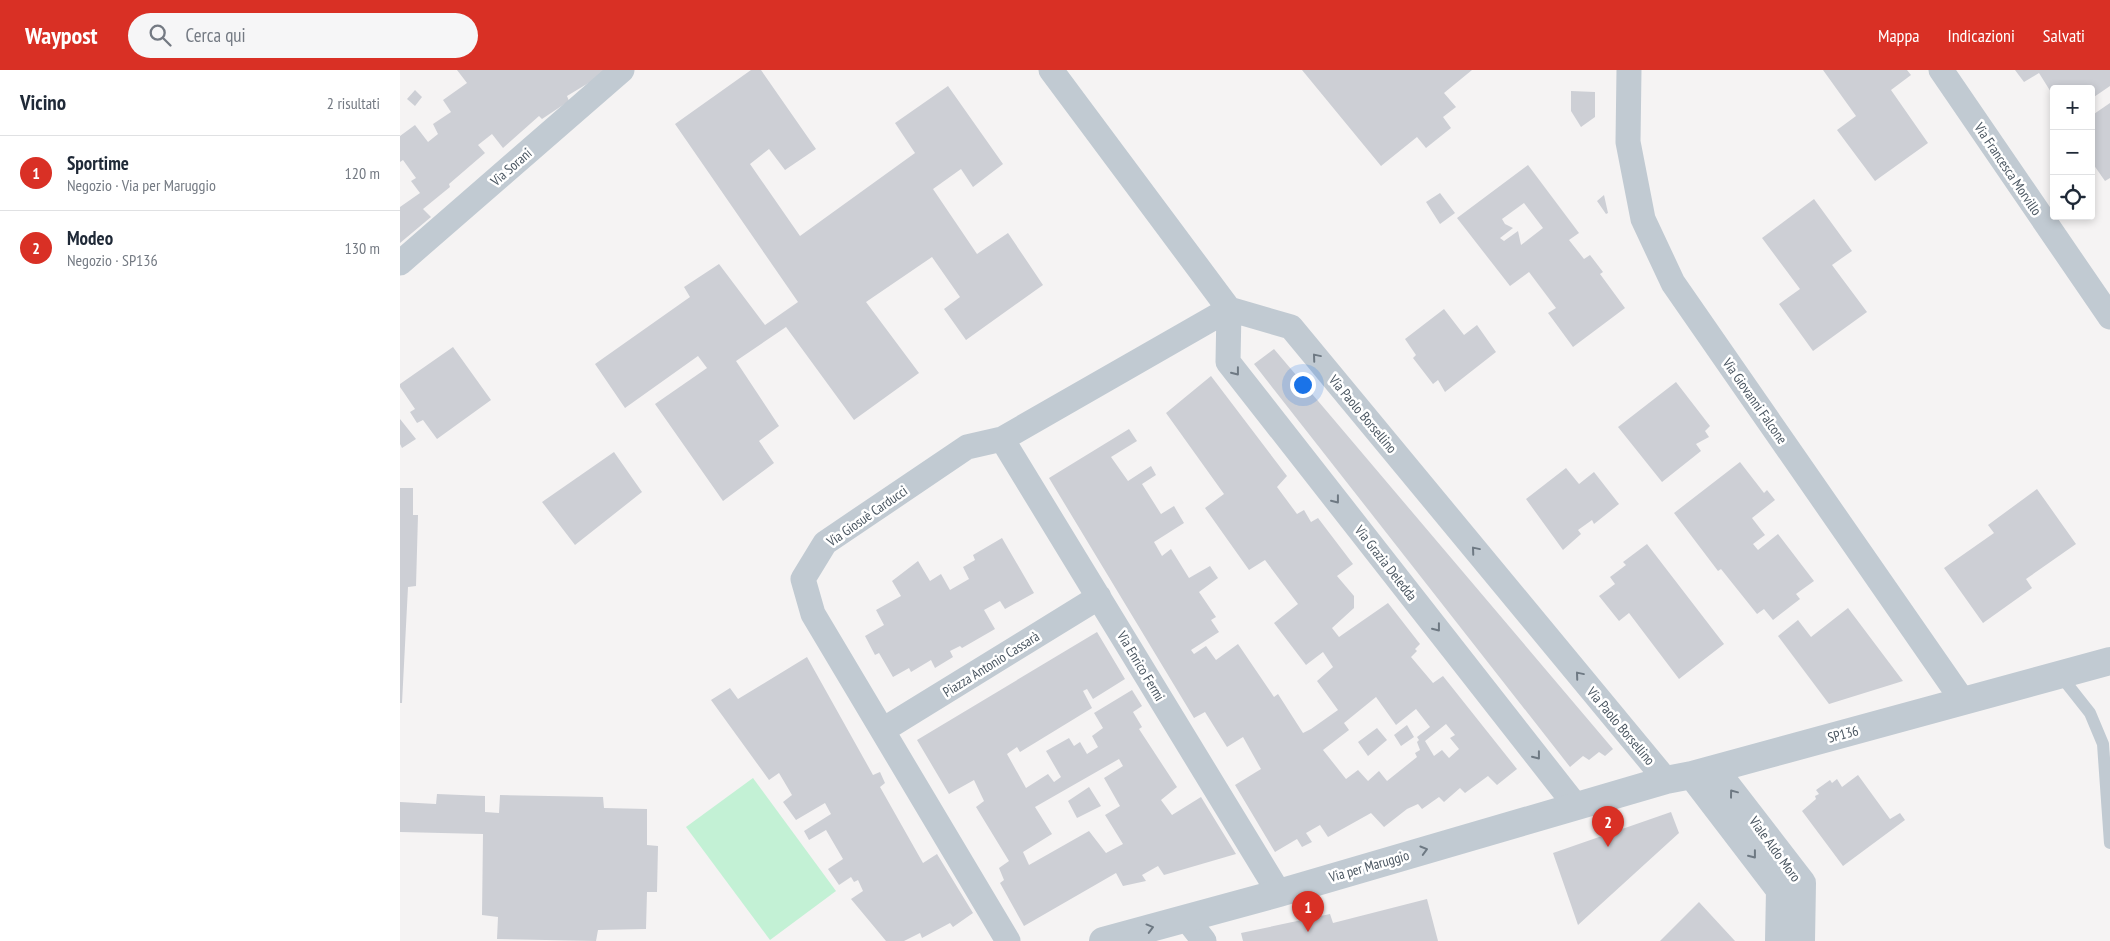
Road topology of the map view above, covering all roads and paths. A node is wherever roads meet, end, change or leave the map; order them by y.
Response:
1 (622, 70) edge
2 (1051, 70) edge
3 (1630, 70) edge
4 (1940, 70) edge
5 (400, 263) edge
6 (1229, 309) junction
7 (2110, 317) edge
8 (1002, 439) junction
9 (1099, 597) junction
10 (2110, 661) edge
11 (2060, 675) junction
12 (1963, 701) junction
13 (883, 730) junction
14 (2107, 744) edge
15 (1691, 775) junction
16 (1576, 806) junction
17 (2110, 843) edge
18 (1279, 893) junction
19 (1184, 930) edge
20 (1008, 941) edge
21 (1103, 941) edge
22 (1204, 941) edge
23 (1779, 941) edge
24 (1801, 941) edge

1 - 5 street, Via Sorani
2 - 6 street
3 - 12 street, Via Giovanni Falcone
4 - 7 street, Via Francesca Morvillo
6 - 8 street, Via Giosuè Carducci
15 -> 6 street, Via Paolo Borsellino
6 -> 16 street, Via Grazia Deledda
8 - 9 street, Via Enrico Fermi
8 - 13 street, Via Giosuè Carducci
9 - 13 street, Piazza Antonio Cassarà
9 - 18 street, Via Enrico Fermi
10 - 11 street, SP136
11 - 12 street, SP136
11 - 14 lane
12 - 15 street, SP136
13 - 20 street, Via Giosuè Carducci
14 - 17 lane
15 - 16 street, SP136
15 -> 23 street, Viale Aldo Moro
24 -> 15 street, Viale Aldo Moro
18 -> 16 street, Via per Maruggio
18 - 19 street, Via per Maruggio
21 -> 19 street, Via per Maruggio
19 - 22 street

